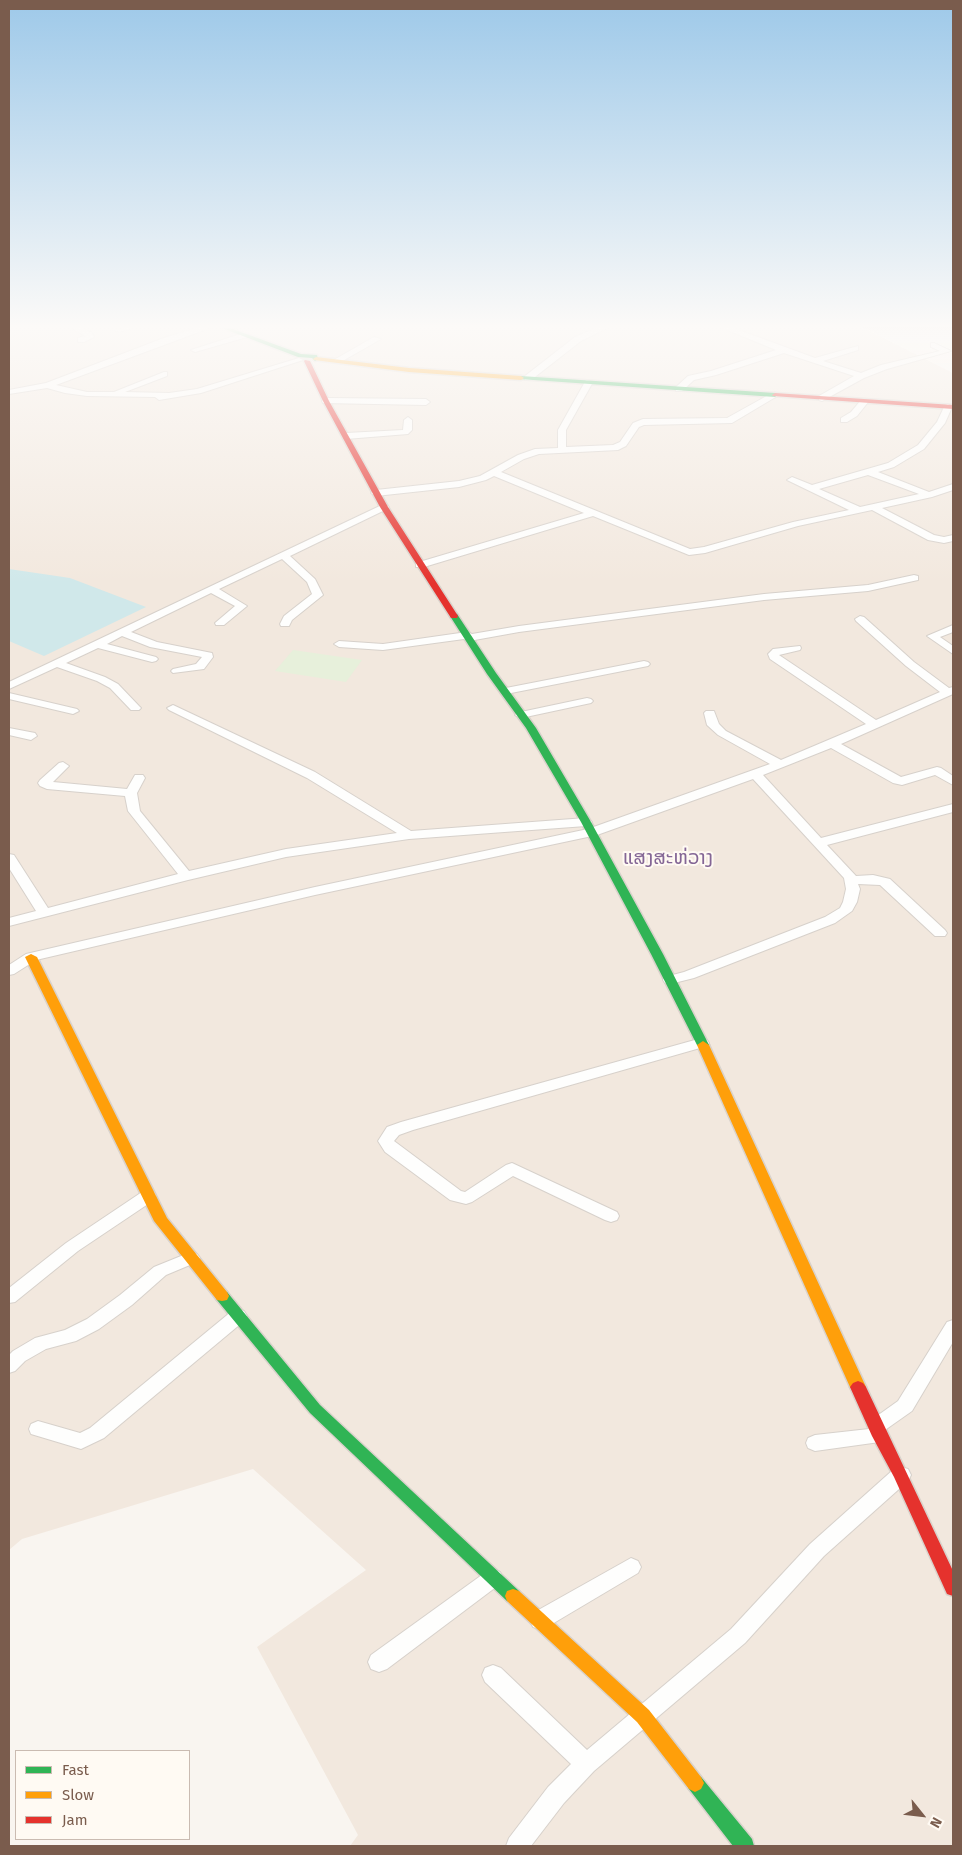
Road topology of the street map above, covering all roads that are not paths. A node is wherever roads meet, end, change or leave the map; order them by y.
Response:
1 (332, 412) edge
2 (572, 412) edge
3 (746, 412) edge
4 (856, 412) edge
5 (948, 412) edge
6 (408, 420) dead end
7 (844, 420) dead end
8 (346, 436) junction
9 (562, 449) junction
10 (870, 472) junction
11 (495, 473) junction
12 (792, 480) dead end
13 (953, 487) edge
14 (813, 488) junction
15 (376, 492) junction
16 (929, 495) junction
17 (873, 507) junction
18 (384, 508) junction
19 (858, 510) junction
20 (593, 513) junction
21 (953, 538) edge
22 (283, 555) junction
23 (420, 565) junction
24 (914, 578) dead end
25 (212, 589) junction
26 (860, 619) dead end
27 (220, 623) dead end
28 (285, 624) dead end
29 (953, 628) edge
30 (122, 632) junction
31 (468, 636) junction
32 (96, 644) junction
33 (338, 644) dead end
34 (796, 648) dead end
35 (953, 651) edge
36 (152, 659) dead end
37 (56, 663) junction
38 (644, 664) dead end
39 (177, 671) dead end
40 (9, 686) edge
41 (506, 691) junction
42 (951, 691) edge
43 (9, 696) edge
44 (587, 701) dead end
45 (136, 708) dead end
46 (173, 708) dead end
47 (73, 712) dead end
48 (710, 713) dead end
49 (522, 715) junction
50 (874, 724) junction
51 (9, 732) edge
52 (31, 736) dead end
53 (832, 744) junction
54 (780, 764) junction
55 (63, 766) dead end
56 (755, 774) junction
57 (139, 778) dead end
58 (953, 781) edge
59 (131, 794) junction
60 (953, 808) edge
61 (589, 827) junction
62 (409, 835) junction
63 (818, 843) junction
64 (9, 858) edge
65 (186, 876) junction
66 (851, 880) junction
67 (44, 913) junction
68 (9, 922) edge
69 (940, 933) dead end
70 (31, 957) junction
71 (9, 971) edge
72 (670, 980) junction
73 (702, 1043) junction
74 (148, 1196) junction
75 (611, 1216) dead end
76 (190, 1258) junction
77 (9, 1297) edge
78 (238, 1316) junction
79 (953, 1327) edge
80 (9, 1366) edge
81 (38, 1429) dead end
82 (879, 1431) junction
83 (815, 1443) dead end
84 (901, 1475) junction
85 (631, 1567) dead end
86 (494, 1578) junction
87 (953, 1589) edge
88 (540, 1620) junction
89 (380, 1662) dead end
90 (493, 1675) dead end
91 (643, 1716) junction
92 (586, 1764) junction
93 (517, 1846) edge
94 (745, 1846) edge

1 - 8 street
2 - 9 street
3 - 9 street
4 - 7 street
5 - 10 street
6 - 8 street
8 - 15 street
9 - 11 street
10 - 14 street
10 - 16 street
11 - 15 street
11 - 20 street
12 - 14 street
13 - 16 street
14 - 19 street
15 - 18 street
16 - 17 street
17 - 19 street
17 - 21 street
18 - 22 street
18 - 23 street
19 - 20 street
20 - 23 street
22 - 25 street
22 - 28 street
23 - 31 street
24 - 31 street
25 - 27 street
25 - 30 street
26 - 42 street
29 - 35 street
30 - 32 street
30 - 39 street
31 - 33 street
31 - 41 street
32 - 36 street
32 - 37 street
34 - 50 street
37 - 40 street
37 - 45 street
38 - 41 street
41 - 49 street
42 - 50 street
43 - 47 street
44 - 49 street
46 - 62 street
48 - 54 street
49 - 61 street
50 - 53 street
51 - 52 street
53 - 54 street
53 - 58 street
54 - 56 street
55 - 59 street
56 - 61 street
56 - 63 street
57 - 59 street
59 - 65 street
60 - 63 street
61 - 62 street
61 - 70 street
61 - 72 street
62 - 65 street
63 - 66 street
64 - 67 street
65 - 67 street
66 - 69 street
66 - 72 street
67 - 68 street
70 - 71 street
70 - 74 street
72 - 73 street
73 - 75 street
73 - 82 street
74 - 76 street
74 - 77 street
76 - 78 street
76 - 80 street
78 - 81 street
78 - 86 street
79 - 82 street
82 - 83 street
82 - 84 street
84 - 87 street
84 - 91 street
85 - 88 street
86 - 88 street
86 - 89 street
88 - 91 street
90 - 92 street
91 - 92 street
91 - 94 street
92 - 93 street

